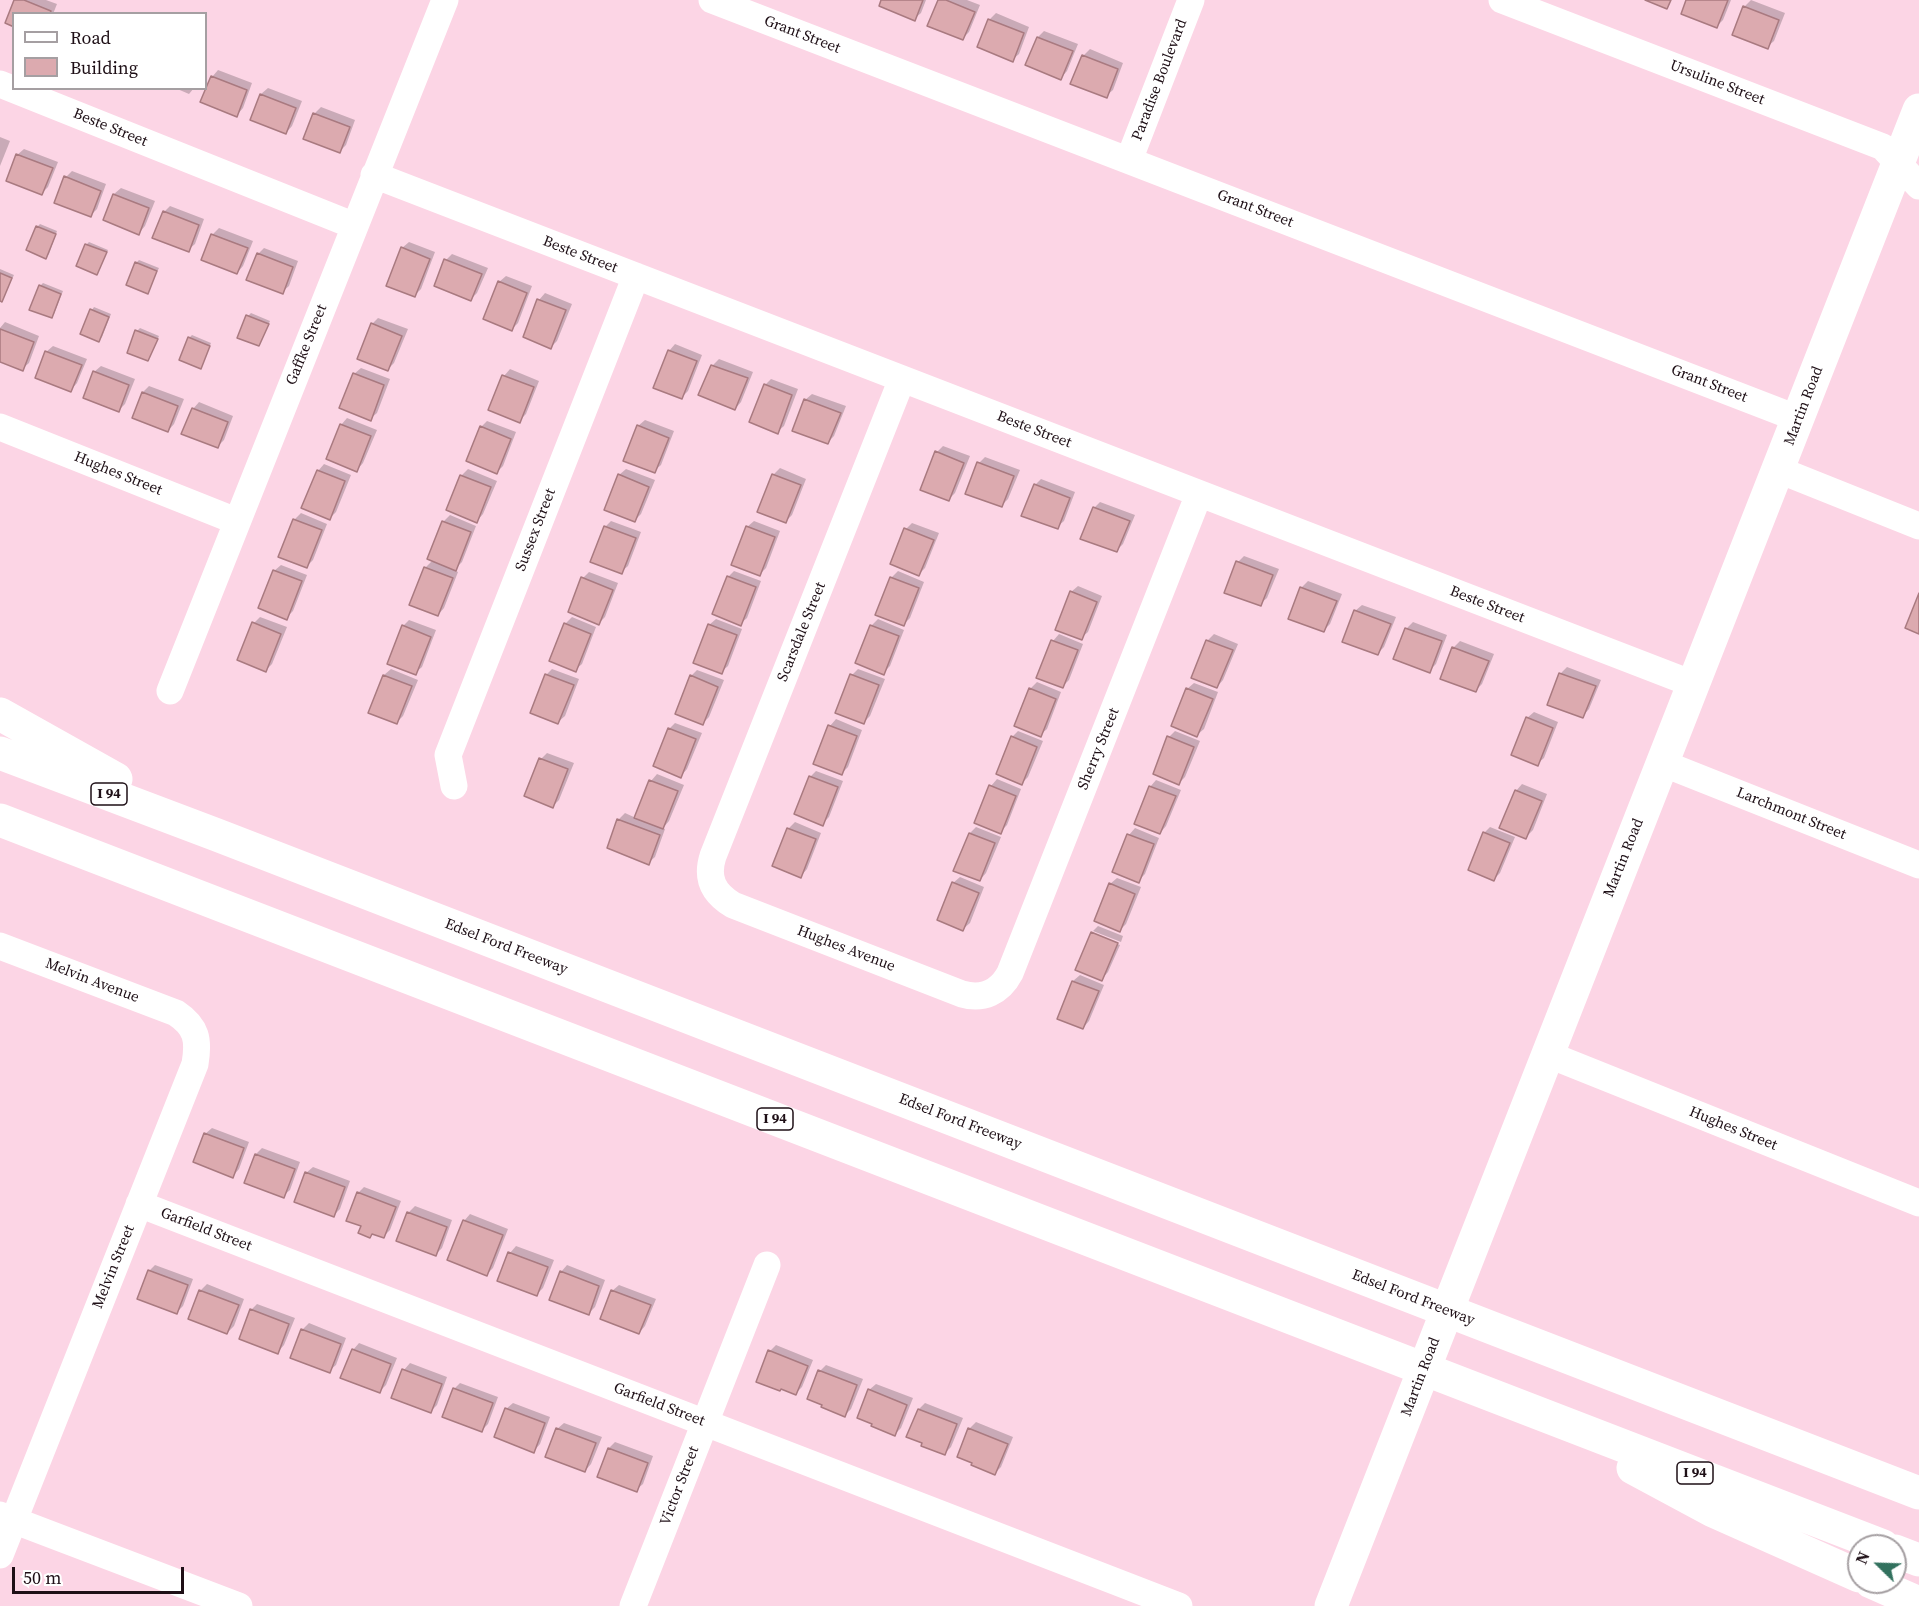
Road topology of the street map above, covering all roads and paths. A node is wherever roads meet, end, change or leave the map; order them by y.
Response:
1 (445, 0) edge
2 (712, 0) edge
3 (1191, 0) edge
4 (1502, 0) edge
5 (15, 90) edge
6 (1919, 110) edge
7 (1129, 160) junction
8 (1909, 174) edge
9 (374, 175) junction
10 (355, 226) junction
11 (636, 276) junction
12 (902, 379) junction
13 (1799, 419) junction
14 (0, 427) edge
15 (1779, 470) junction
16 (1199, 494) junction
17 (236, 521) junction
18 (1919, 526) edge
19 (1694, 684) junction
20 (170, 691) dead end
21 (0, 714) edge
22 (0, 753) edge
23 (1662, 763) junction
24 (454, 786) dead end
25 (0, 820) edge
26 (0, 828) edge
27 (217, 835) junction
28 (43, 837) junction
29 (1919, 864) edge
30 (714, 887) joint
31 (0, 946) edge
32 (986, 995) joint
33 (146, 1001) joint
34 (1547, 1054) junction
35 (1919, 1203) edge
36 (139, 1204) junction
37 (767, 1265) dead end
38 (1507, 1401) junction
39 (705, 1423) junction
40 (1919, 1493) edge
41 (7, 1517) edge
42 (1851, 1534) edge
43 (0, 1555) edge
44 (1847, 1571) edge
45 (1899, 1594) edge
46 (1919, 1603) edge
47 (239, 1606) edge
48 (633, 1606) edge
49 (1179, 1606) edge
50 (1331, 1606) edge

1 - 9 street, Gaffke Street
2 - 7 street, Grant Street
3 - 7 street, Paradise Boulevard
4 - 8 street, Ursuline Street
5 - 10 street, Beste Street
6 - 8 main road, Martin Road
7 - 13 street, Grant Street
8 - 13 main road, Martin Road
9 - 10 street, Gaffke Street
9 - 11 street, Beste Street
10 - 17 street, Gaffke Street
11 - 12 street, Beste Street
11 - 24 street, Sussex Street
12 - 16 street, Beste Street
12 - 30 street, Scarsdale Street
13 - 15 main road, Martin Road
14 - 17 street, Hughes Street
15 - 18 street
15 - 19 main road, Martin Road
16 - 19 street, Beste Street
16 - 32 street, Sherry Street
17 - 20 street, Gaffke Street
19 - 23 main road, Martin Road
21 - 27 main road
22 - 27 main road, Edsel Ford Freeway / I 94
23 - 29 street, Larchmont Street
23 - 34 main road, Martin Road
25 - 28 main road, I 94
26 - 28 main road
27 - 40 main road, Edsel Ford Freeway / I 94
28 - 38 main road, I 94
30 - 32 street, Hughes Avenue
31 - 33 street, Melvin Avenue
33 - 36 street, Melvin Street
34 - 35 street, Hughes Street
34 - 50 main road, Martin Road
36 - 39 street, Garfield Street
36 - 41 street, Melvin Street
37 - 39 street, Victor Street
38 - 42 main road, I 94
38 - 44 main road
39 - 48 street, Victor Street
39 - 49 street, Garfield Street
41 - 43 street, Melvin Street
41 - 47 street
45 - 46 main road

